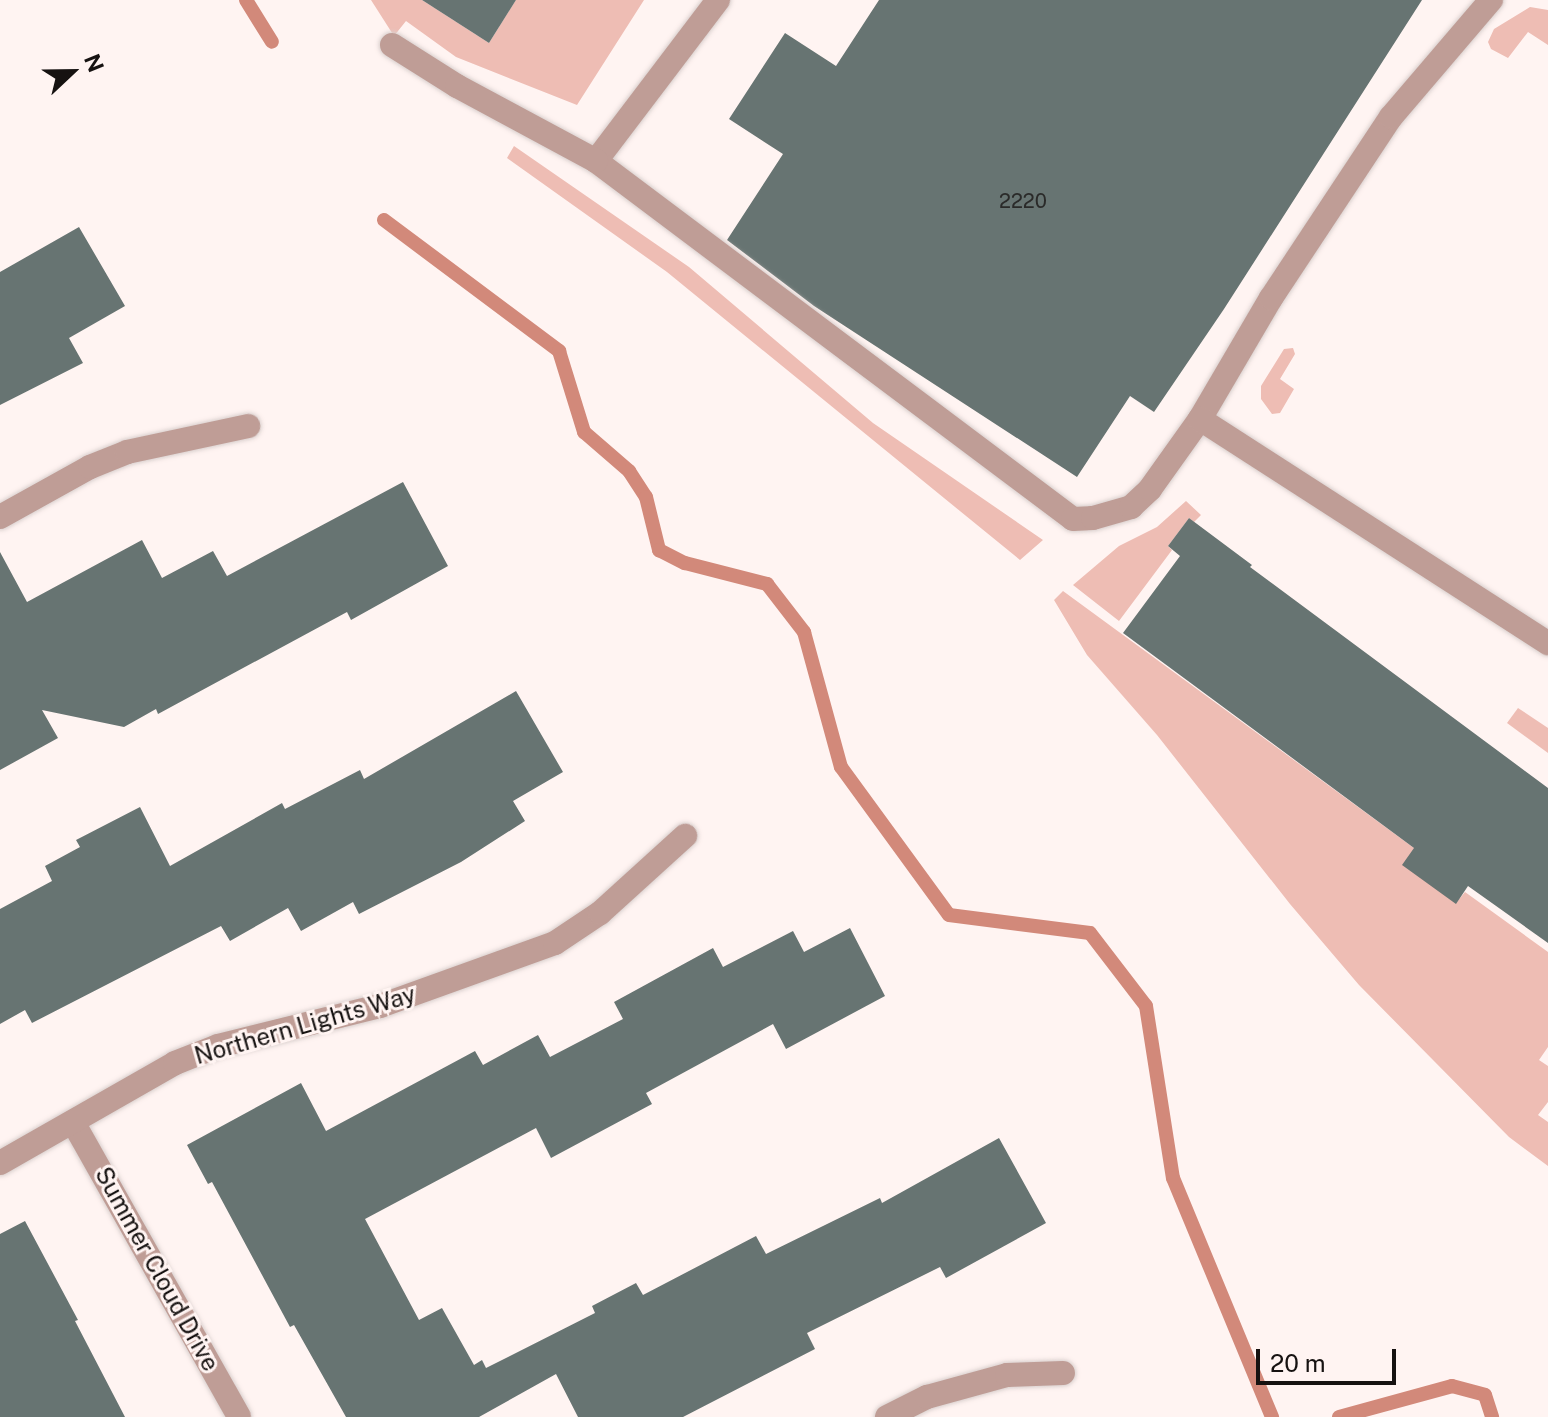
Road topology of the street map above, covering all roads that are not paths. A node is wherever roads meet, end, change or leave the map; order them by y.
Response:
1 (718, 0) edge
2 (1491, 0) edge
3 (392, 45) dead end
4 (596, 161) junction
5 (1200, 419) junction
6 (248, 426) dead end
7 (0, 517) edge
8 (1548, 643) edge
9 (685, 836) dead end
10 (73, 1122) junction
11 (0, 1163) edge
12 (1063, 1373) dead end
13 (239, 1417) edge
14 (887, 1417) edge

1 - 4 street
2 - 5 street
3 - 4 street
4 - 5 street
5 - 8 street
6 - 7 street
9 - 10 street, Northern Lights Way
10 - 11 street, Northern Lights Way
10 - 13 street, Summer Cloud Drive
12 - 14 street

